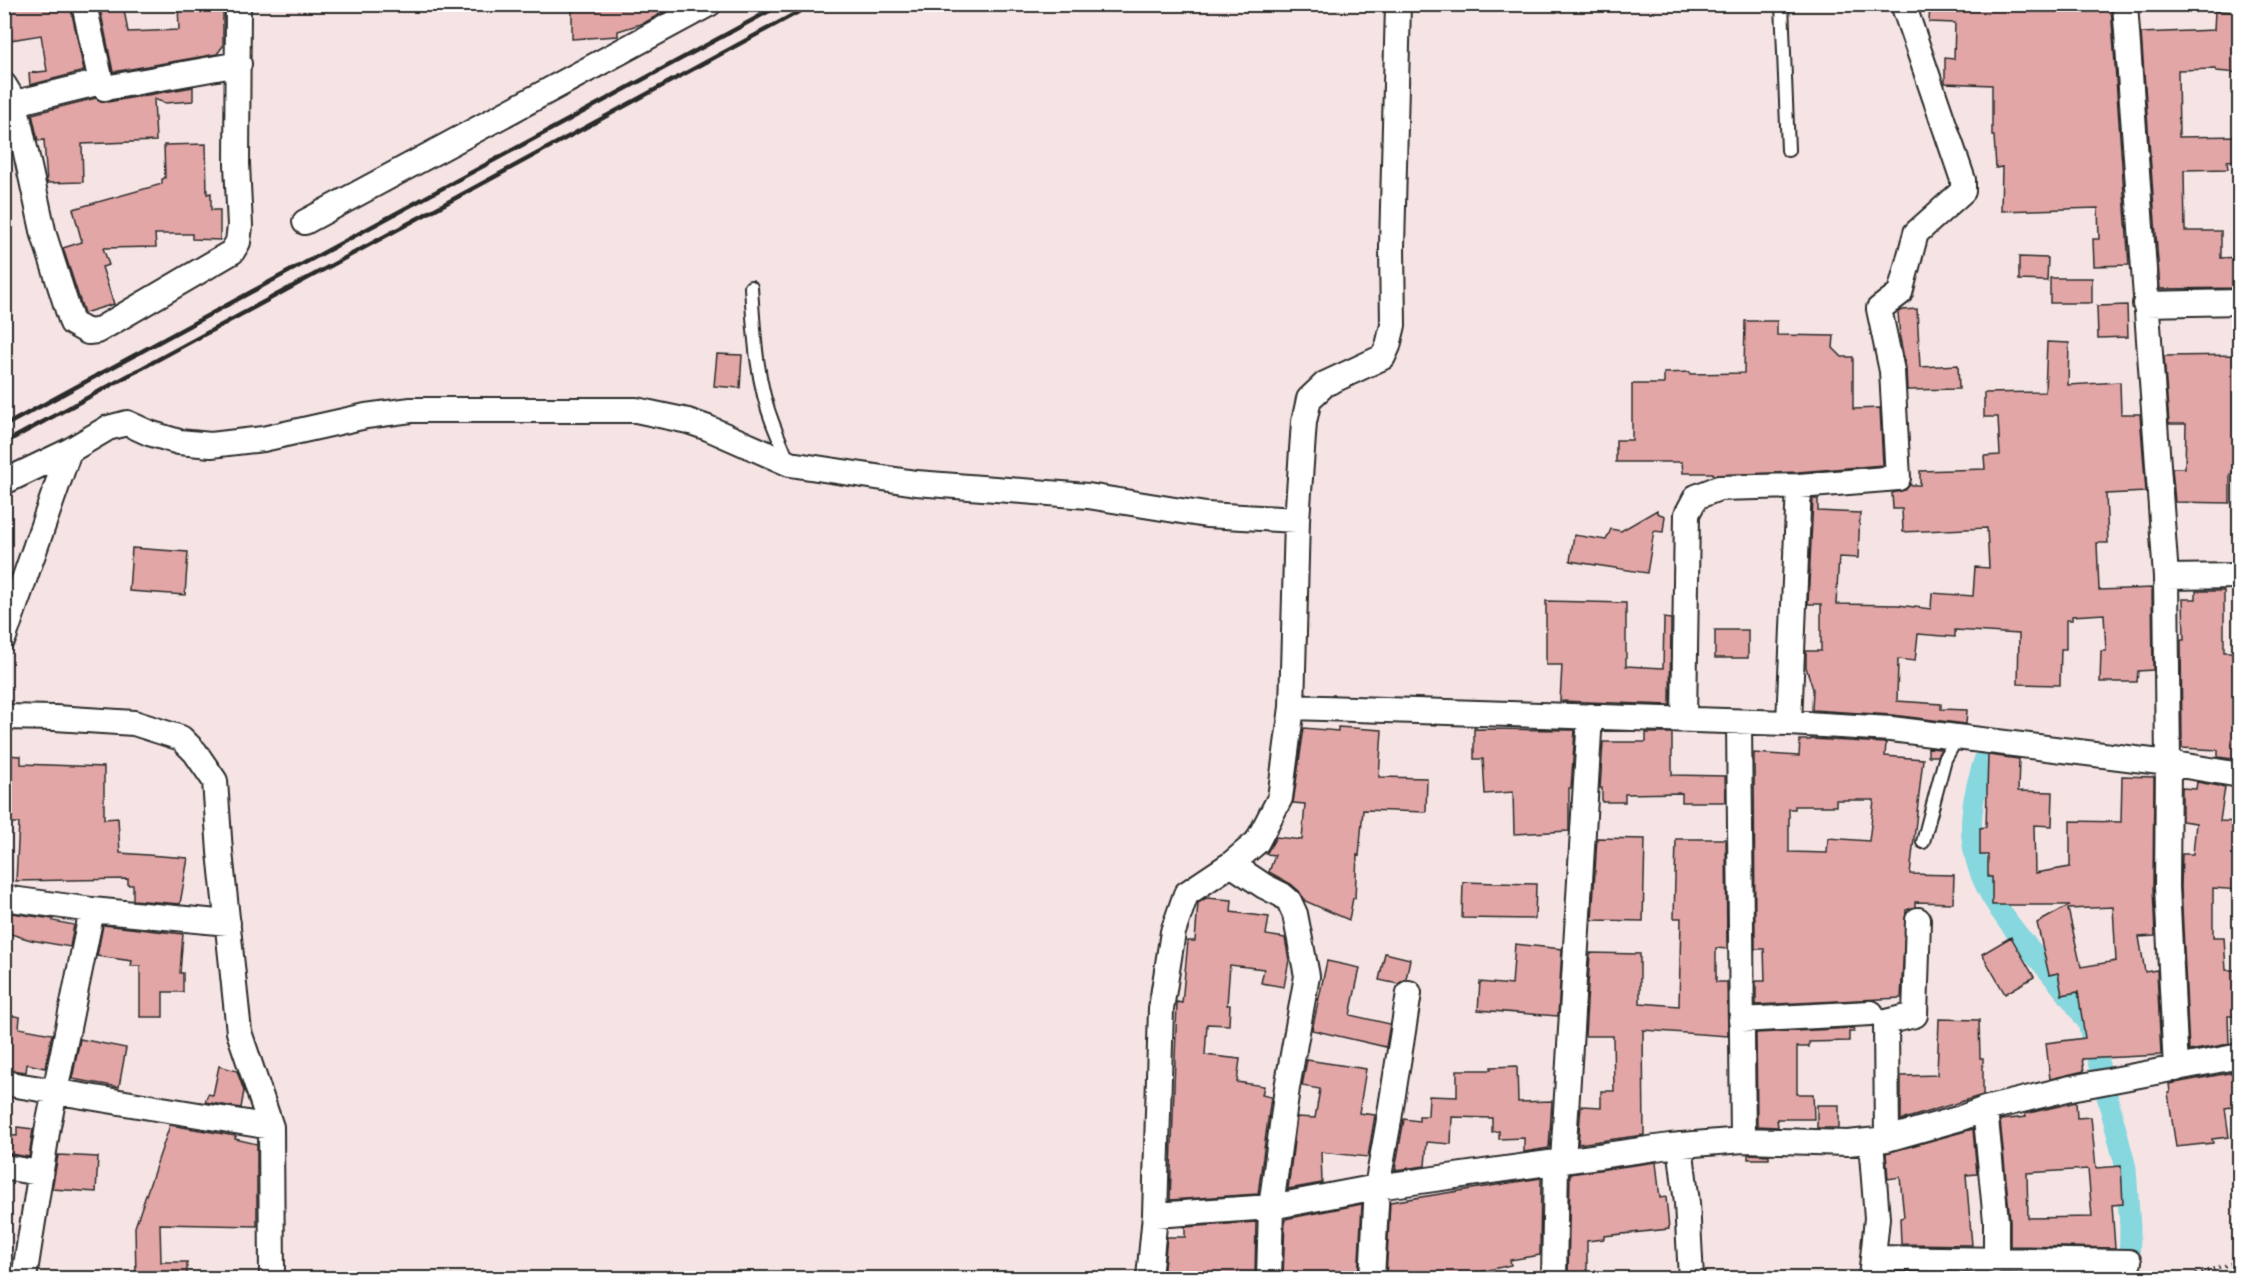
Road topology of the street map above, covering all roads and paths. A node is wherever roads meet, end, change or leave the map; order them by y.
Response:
1 (84, 4) edge
2 (238, 4) edge
3 (1398, 4) edge
4 (1782, 4) edge
5 (1903, 4) edge
6 (2125, 4) edge
7 (702, 6) edge
8 (239, 64) junction
9 (101, 82) junction
10 (10, 94) edge
11 (1788, 150) dead end
12 (305, 222) dead end
13 (751, 287) dead end
14 (2240, 302) edge
15 (2145, 304) junction
16 (69, 451) junction
17 (790, 464) junction
18 (4, 482) edge
19 (1799, 486) junction
20 (1297, 520) junction
21 (2240, 576) edge
22 (2166, 578) junction
23 (4, 637) edge
24 (1292, 707) junction
25 (1590, 716) junction
26 (4, 717) edge
27 (1684, 719) junction
28 (1740, 722) junction
29 (1789, 723) junction
30 (1959, 735) junction
31 (2168, 763) junction
32 (2240, 775) edge
33 (1923, 843) dead end
34 (1231, 864) junction
35 (4, 898) edge
36 (92, 910) junction
37 (1917, 920) dead end
38 (228, 923) junction
39 (1409, 993) dead end
40 (1871, 1013) dead end
41 (1741, 1020) junction
42 (2240, 1056) edge
43 (2176, 1069) junction
44 (4, 1083) edge
45 (55, 1091) junction
46 (1985, 1109) junction
47 (271, 1127) junction
48 (1743, 1140) junction
49 (1879, 1140) junction
50 (1680, 1145) junction
51 (1559, 1161) junction
52 (4, 1167) edge
53 (39, 1173) junction
54 (1377, 1187) junction
55 (1271, 1207) junction
56 (1155, 1215) junction
57 (1996, 1261) junction
58 (2240, 1261) edge
59 (2129, 1262) dead end
60 (1872, 1268) edge
61 (24, 1278) edge
62 (272, 1278) edge
63 (1149, 1278) edge
64 (1269, 1278) edge
65 (1372, 1278) edge
66 (1554, 1278) edge
67 (1691, 1278) edge
68 (2184, 1278) edge

1 - 9 street
2 - 8 street
3 - 20 street
4 - 11 lane
5 - 19 street
6 - 15 street
7 - 12 street
8 - 9 street
8 - 10 street
9 - 10 street
13 - 17 lane
14 - 15 street
15 - 22 street
16 - 17 street
16 - 18 street
16 - 23 street
17 - 20 street
19 - 27 street
19 - 29 street
20 - 24 street
21 - 22 street
22 - 31 street
24 - 25 street
24 - 34 street
25 - 27 street
25 - 51 street
26 - 38 street
27 - 28 street
28 - 29 street
28 - 41 street
29 - 30 street
30 - 31 street
30 - 33 lane
31 - 32 street
31 - 43 street
34 - 55 street
34 - 56 street
35 - 36 street
36 - 38 street
36 - 45 street
37 - 49 street
38 - 47 street
39 - 54 street
40 - 41 street
41 - 48 street
42 - 43 street
43 - 46 street
44 - 45 street
45 - 47 street
45 - 53 street
46 - 49 street
46 - 57 street
47 - 62 street
48 - 49 street
48 - 50 street
49 - 60 street
50 - 51 street
50 - 67 street
51 - 54 street
51 - 66 street
52 - 53 street
53 - 61 street
54 - 55 street
54 - 65 street
55 - 56 street
55 - 64 street
56 - 63 street
57 - 59 street
57 - 60 street
58 - 68 path

